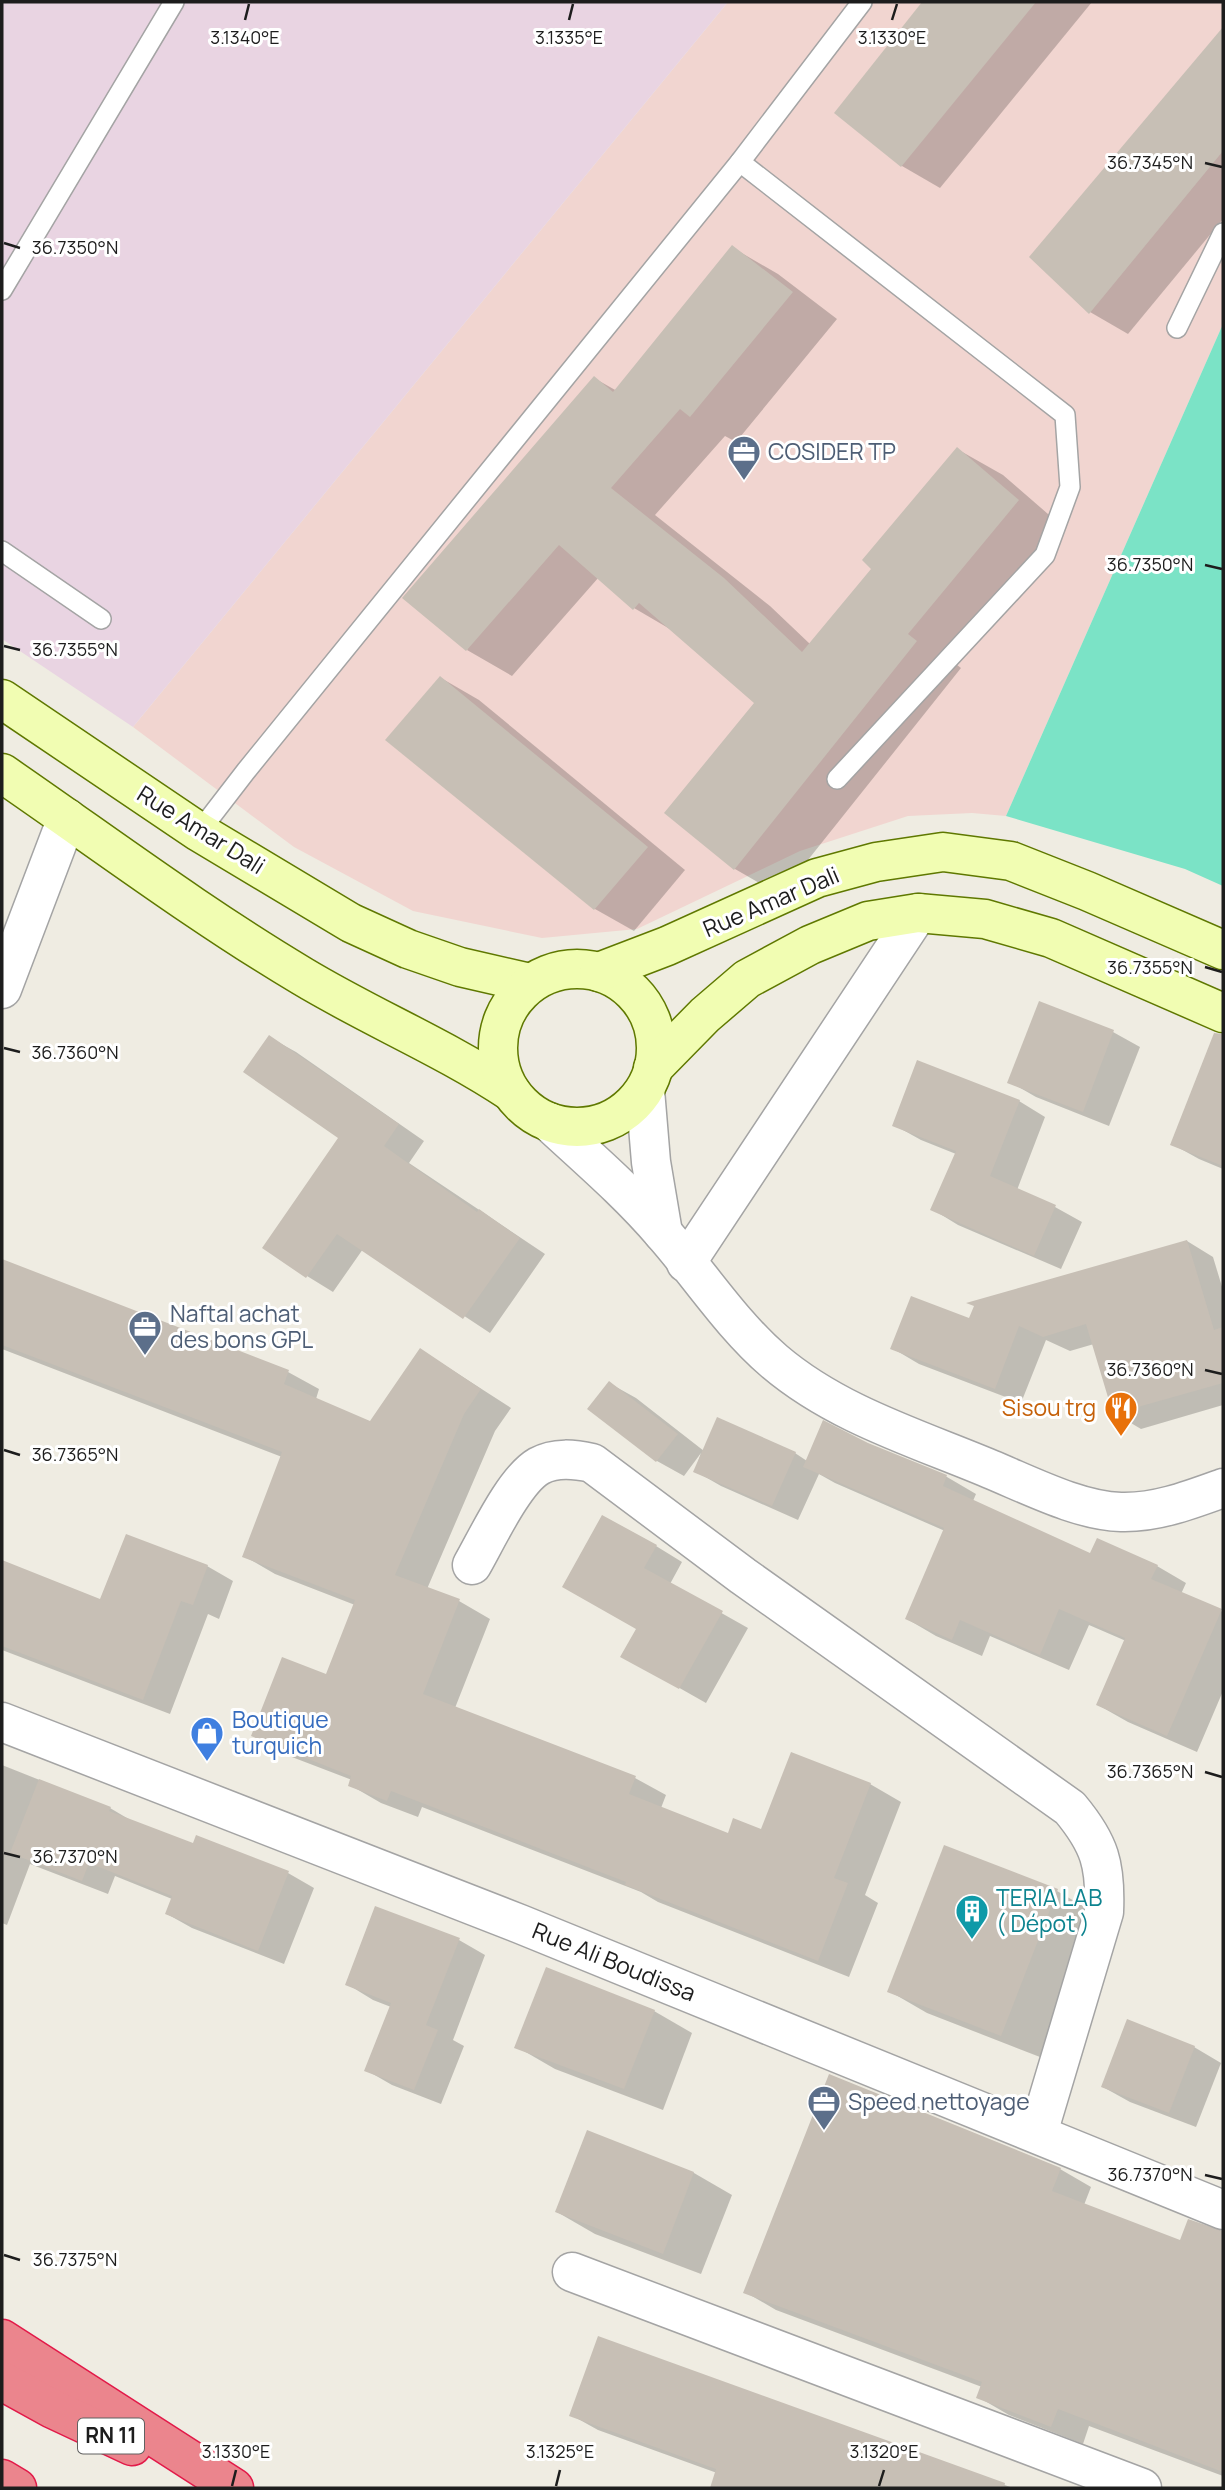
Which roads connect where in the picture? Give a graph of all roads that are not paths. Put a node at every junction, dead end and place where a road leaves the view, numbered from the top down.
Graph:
1 (173, 2) edge
2 (862, 2) edge
3 (740, 162) junction
4 (1223, 233) edge
5 (2, 290) edge
6 (1177, 328) dead end
7 (2, 551) edge
8 (101, 619) dead end
9 (2, 699) edge
10 (2, 773) edge
11 (837, 779) dead end
12 (67, 818) junction
13 (199, 832) junction
14 (918, 913) junction
15 (1223, 950) edge
16 (599, 972) junction
17 (530, 983) junction
18 (2, 989) edge
19 (1223, 1013) edge
20 (649, 1079) junction
21 (511, 1092) junction
22 (550, 1122) junction
23 (663, 1233) junction
24 (687, 1263) junction
25 (1223, 1488) edge
26 (472, 1564) dead end
27 (2, 1722) edge
28 (1038, 2133) junction
29 (1223, 2210) edge
30 (572, 2272) dead end
31 (2, 2339) edge
32 (2, 2381) edge
33 (2, 2479) edge
34 (17, 2488) edge
35 (222, 2488) edge
36 (234, 2488) edge
37 (1142, 2488) edge

1 - 5 lane
2 - 3 lane
3 - 11 lane
3 - 13 lane
4 - 6 lane
7 - 8 lane
9 - 13 street, Rue Amar Dali
10 - 12 street
12 - 18 street
12 - 21 street
13 - 17 street, Rue Amar Dali
14 - 19 street
14 - 20 street
14 - 24 street
15 - 16 street, Rue Amar Dali
16 - 17 street
16 - 20 street
17 - 21 street
20 - 22 street
20 - 23 street
21 - 22 street
22 - 23 street
23 - 24 street
24 - 25 street
26 - 28 street
27 - 28 street, Rue Ali Boudissa
28 - 29 street, Rue Ali Boudissa
30 - 37 street
31 - 36 highway
32 - 35 highway, RN 11
33 - 34 highway

